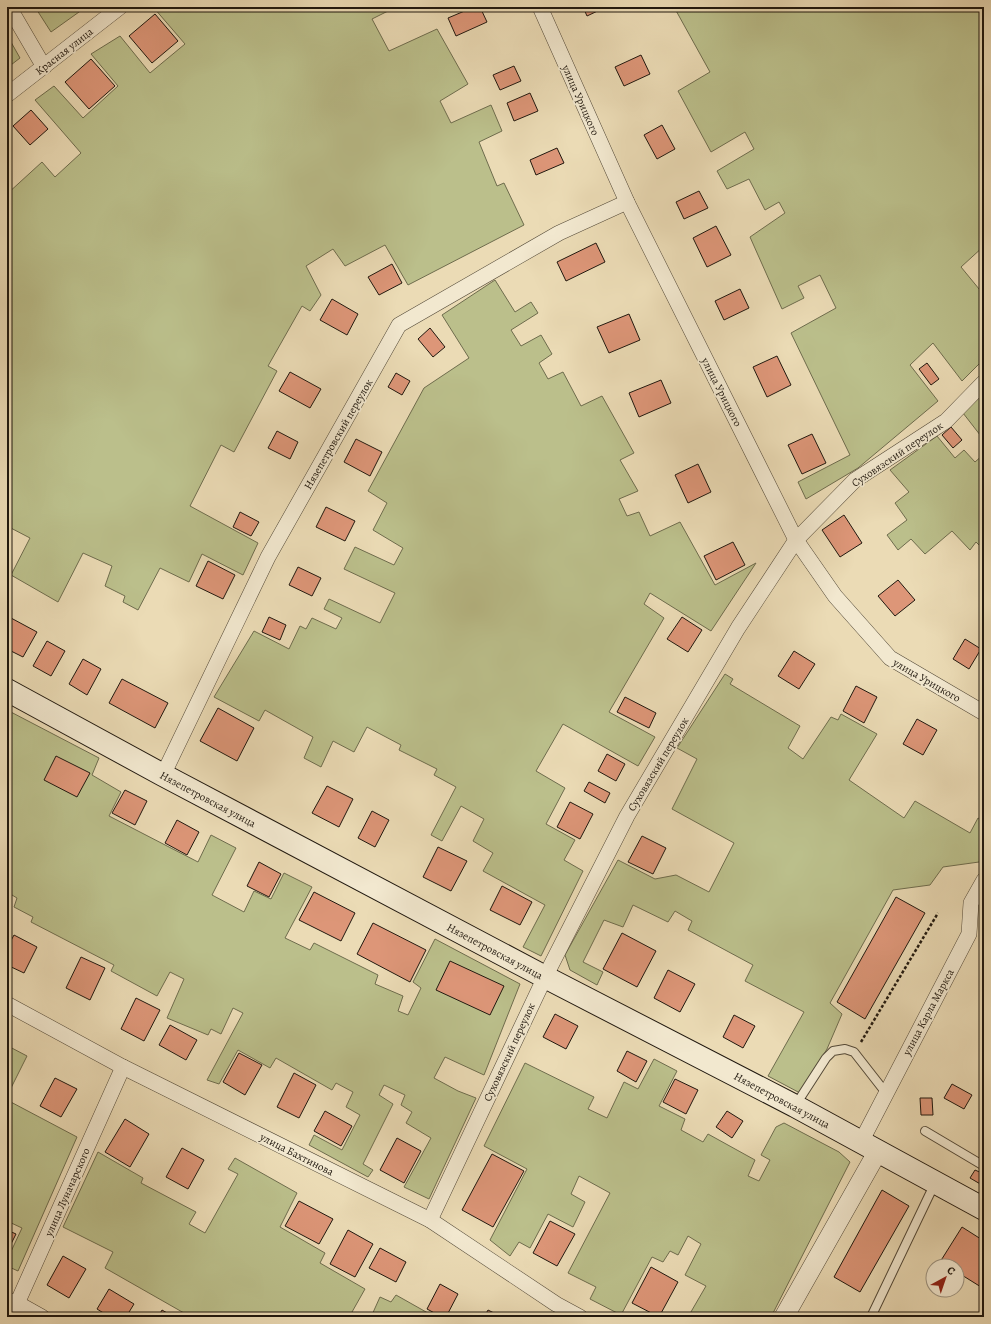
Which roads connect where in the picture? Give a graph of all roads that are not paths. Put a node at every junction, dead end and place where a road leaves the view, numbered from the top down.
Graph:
1 (9, 7) edge
2 (120, 7) edge
3 (540, 7) edge
4 (44, 66) junction
5 (7, 95) edge
6 (627, 202) junction
7 (984, 382) edge
8 (796, 540) junction
9 (7, 690) edge
10 (984, 713) edge
11 (163, 775) junction
12 (984, 880) edge
13 (544, 977) junction
14 (7, 1004) edge
15 (123, 1067) junction
16 (886, 1093) junction
17 (795, 1106) junction
18 (925, 1131) dead end
19 (869, 1146) junction
20 (984, 1166) edge
21 (935, 1182) junction
22 (984, 1209) edge
23 (430, 1220) junction
24 (12, 1307) edge
25 (42, 1317) edge
26 (580, 1317) edge
27 (784, 1317) edge
28 (871, 1317) edge

1 - 4 street
2 - 4 street, Красная улица
3 - 6 street, улица Урицкого
4 - 5 street, Красная улица
6 - 8 street, улица Урицкого
6 - 11 street, Нязепетровский переулок
7 - 8 street, Суховязский переулок
8 - 10 street, улица Урицкого
8 - 13 street, Суховязский переулок
9 - 11 main road, Нязепетровская улица
11 - 13 main road, Нязепетровская улица
12 - 16 street, улица Карла Маркса
13 - 17 main road, Нязепетровская улица
13 - 23 street, Суховязский переулок
14 - 15 street, улица Бахтинова
15 - 23 street, улица Бахтинова
15 - 24 street, улица Луначарского
16 - 17 lane
16 - 19 street, улица Карла Маркса
17 - 19 main road, Нязепетровская улица
18 - 20 lane
19 - 21 main road, Нязепетровская улица
19 - 27 street, улица Карла Маркса
21 - 22 main road, Нязепетровская улица
21 - 28 lane
23 - 26 street, улица Бахтинова
24 - 25 street

